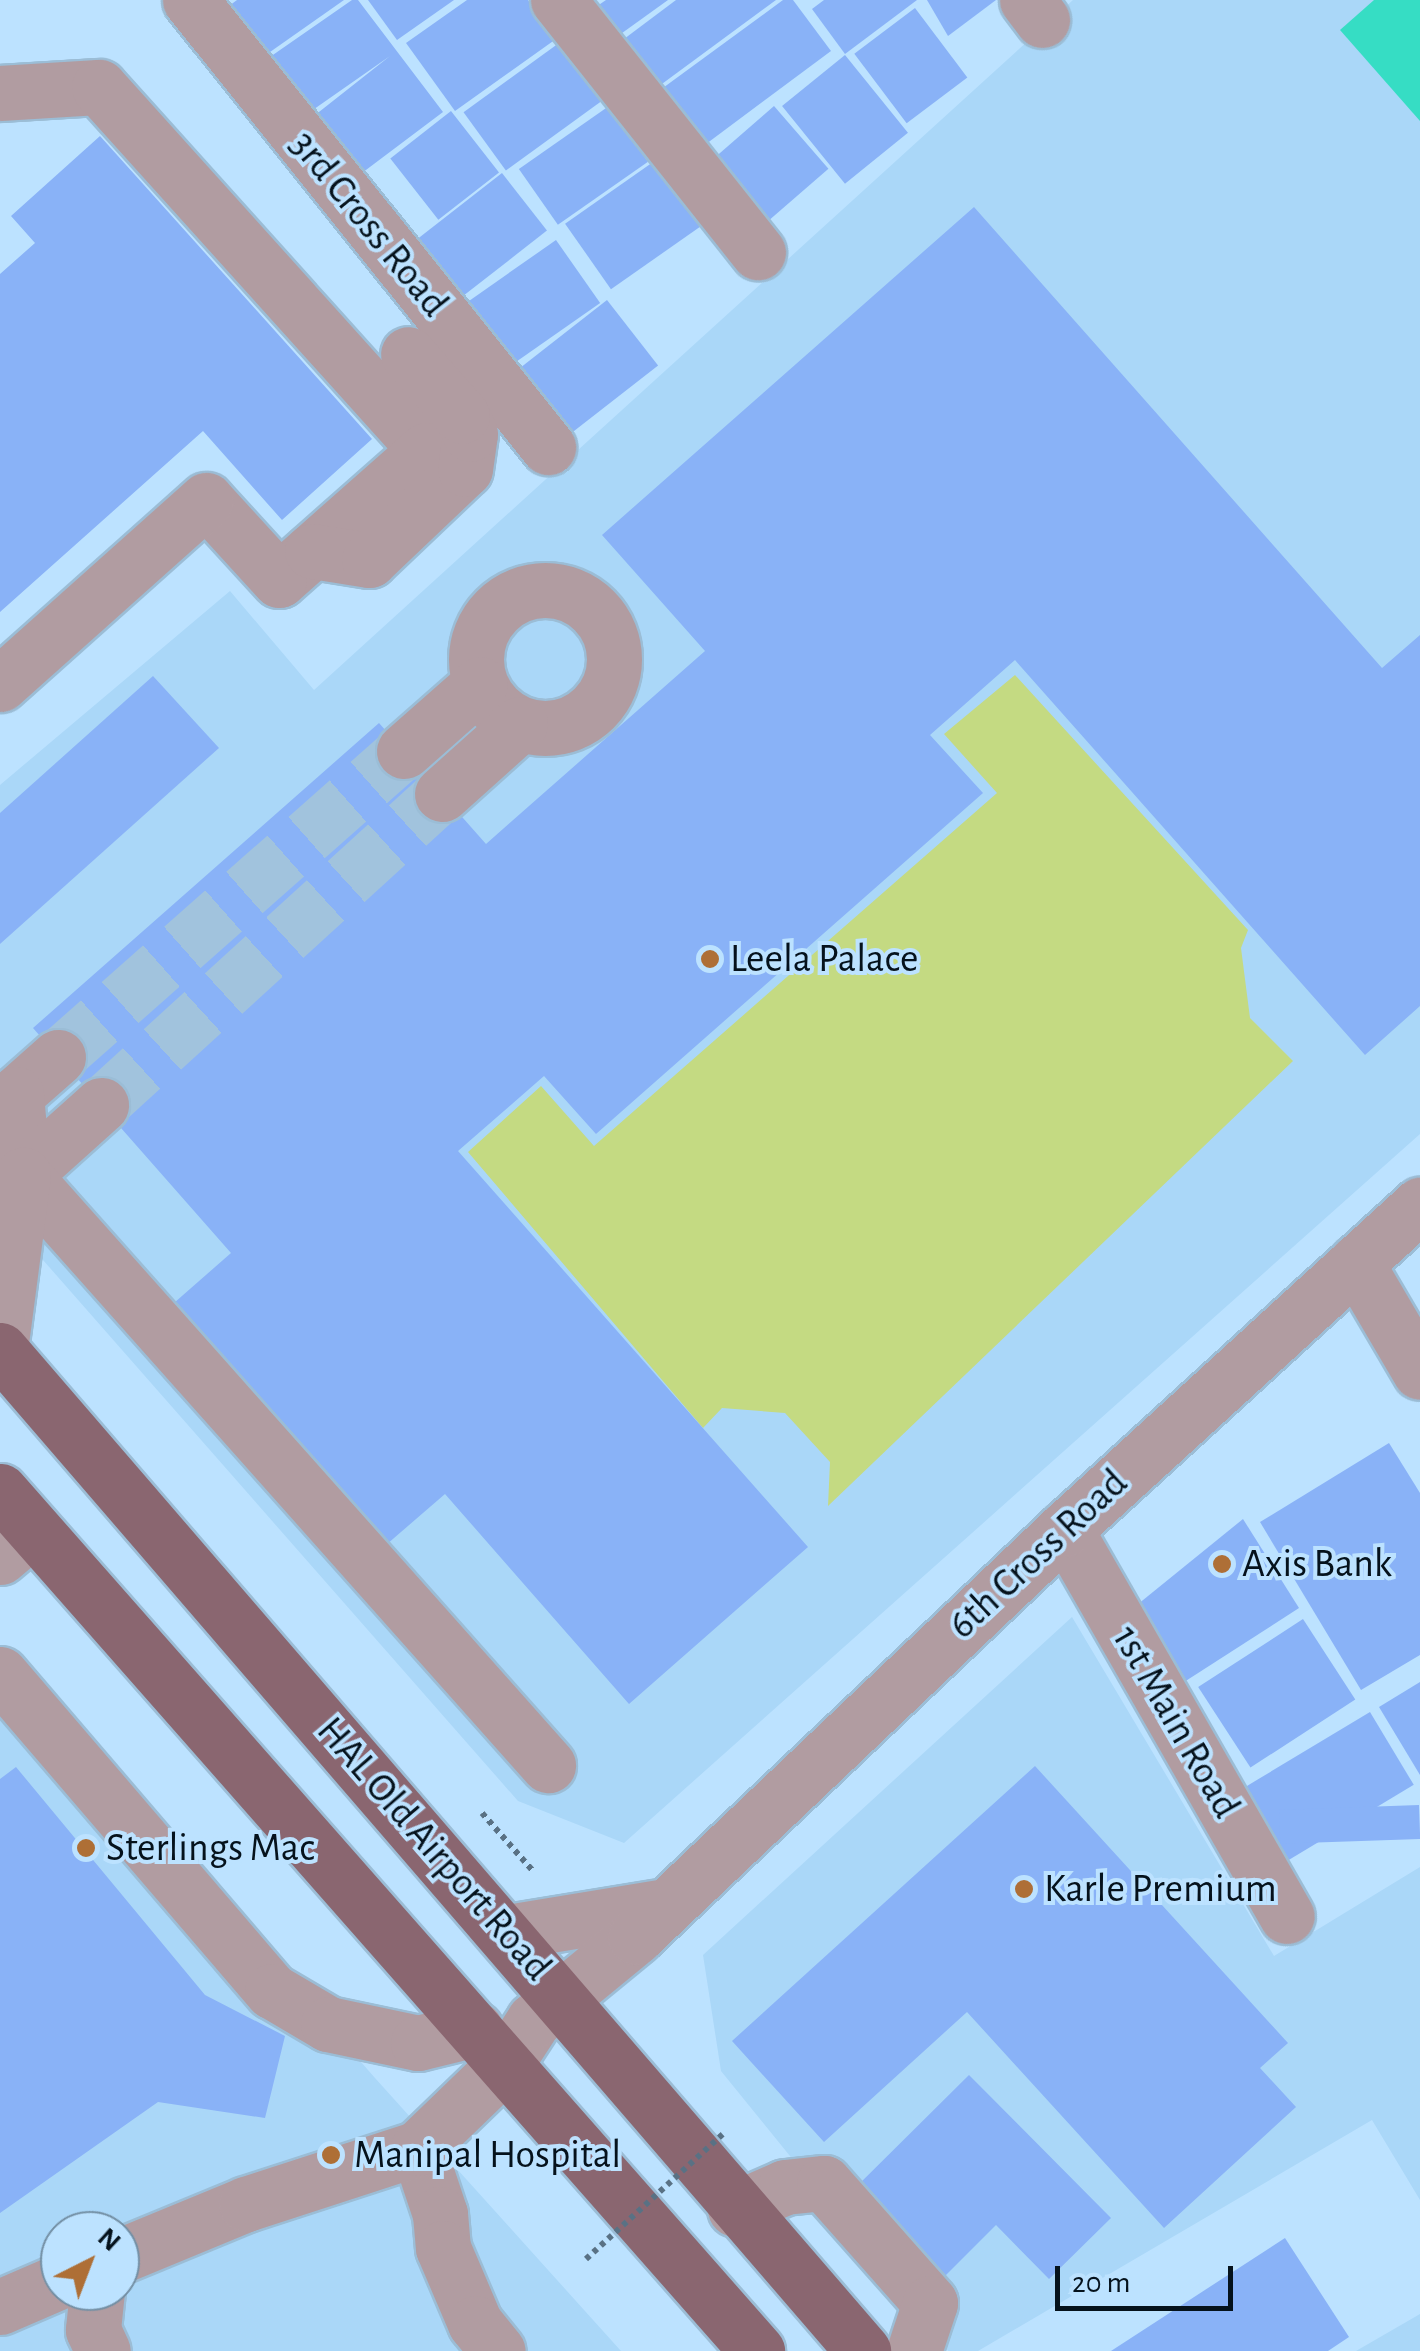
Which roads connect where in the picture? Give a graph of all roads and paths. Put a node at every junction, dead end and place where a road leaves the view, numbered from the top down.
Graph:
1 (190, 0) edge
2 (558, 0) edge
3 (0, 93) edge
4 (758, 252) dead end
5 (408, 354) dead end
6 (548, 448) dead end
7 (312, 552) junction
8 (0, 684) edge
9 (480, 684) junction
10 (520, 724) junction
11 (404, 750) tunnel mouth
12 (442, 794) tunnel mouth
13 (58, 1057) tunnel mouth
14 (101, 1105) tunnel mouth
15 (23, 1175) junction
16 (1420, 1205) edge
17 (1356, 1263) junction
18 (0, 1350) edge
19 (1420, 1372) edge
20 (11, 1526) edge
21 (1065, 1529) junction
22 (0, 1674) edge
23 (548, 1765) dead end
24 (660, 1907) junction
25 (1287, 1916) dead end
26 (508, 1932) junction
27 (562, 1996) junction
28 (490, 2046) junction
29 (726, 2130) dead end
30 (418, 2148) junction
31 (736, 2209) junction
32 (140, 2248) edge
33 (586, 2259) dead end
34 (40, 2290) edge
35 (0, 2307) edge
36 (95, 2311) edge
37 (103, 2351) edge
38 (498, 2351) edge
39 (757, 2351) edge
40 (863, 2351) edge
41 (914, 2351) edge

1 - 6 street, 3rd Cross Road
2 - 4 street
3 - 7 street
5 - 7 street
7 - 8 street
9 - 10 street
9 - 10 street
9 - 11 street
10 - 12 street
13 - 15 street
14 - 15 street
15 - 18 street
15 - 23 street
16 - 17 street, 6th Cross Road
17 - 19 street
17 - 21 street, 6th Cross Road
18 - 26 main road, HAL Old Airport Road
20 - 28 main road
21 - 24 street, 6th Cross Road
21 - 25 street, 1st Main Road
22 - 28 street
24 - 26 street
24 - 27 street, 6th Cross Road
26 - 27 main road, HAL Old Airport Road
27 - 28 street, 6th Cross Road
27 - 31 main road, HAL Old Airport Road
28 - 30 street, 6th Cross Road
28 - 39 main road
29 - 33 path, bridge
30 - 32 street
30 - 38 street
31 - 40 main road, HAL Old Airport Road
31 - 41 street
34 - 35 street
36 - 37 street

